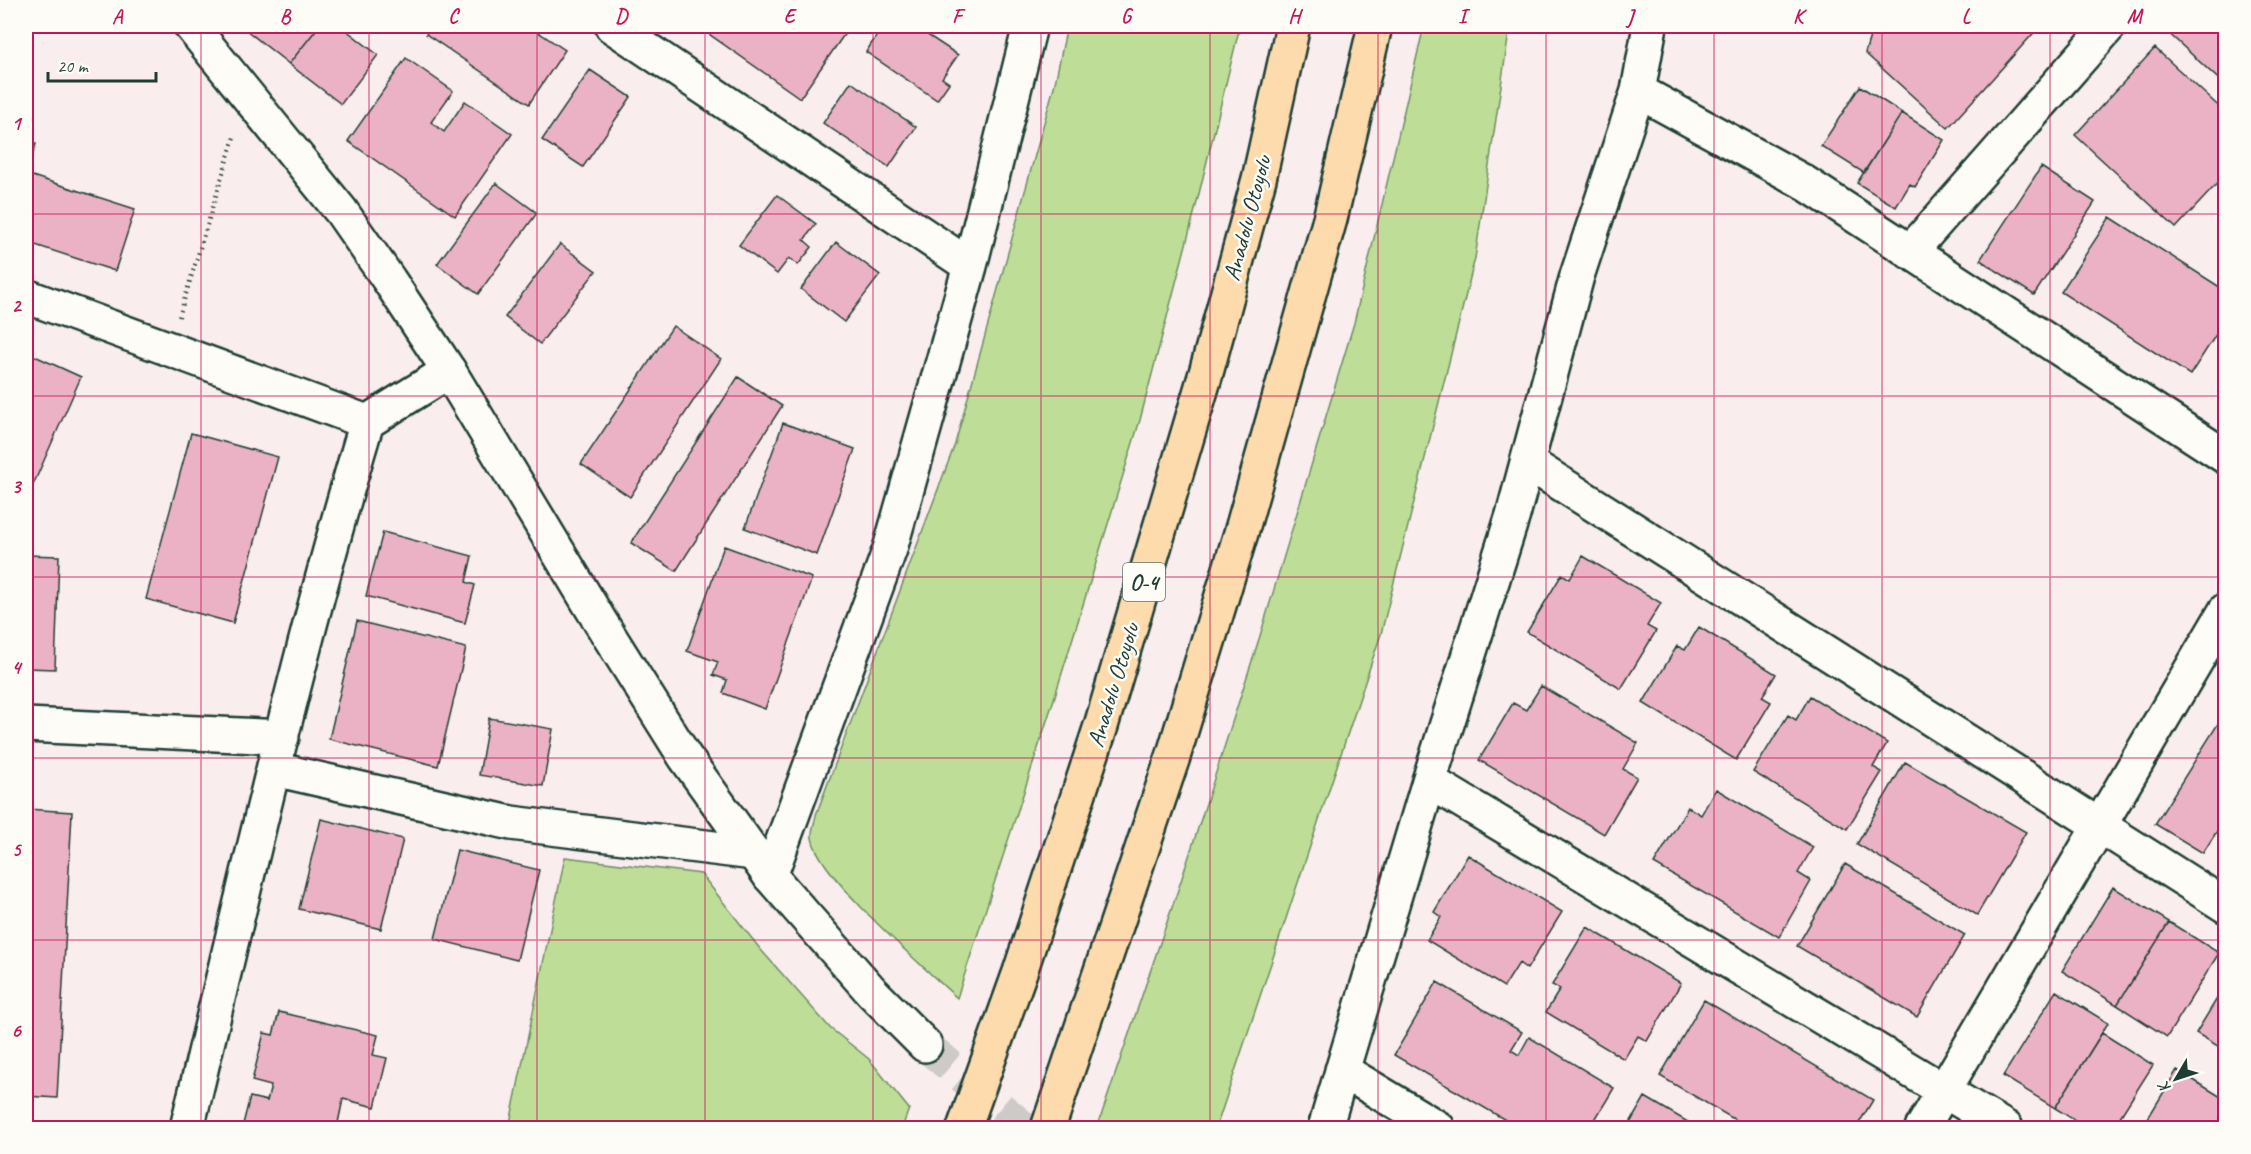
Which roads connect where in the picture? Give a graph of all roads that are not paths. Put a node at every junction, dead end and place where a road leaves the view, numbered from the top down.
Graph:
1 (191, 26) edge
2 (612, 26) edge
3 (1030, 26) edge
4 (1293, 26) edge
5 (1376, 26) edge
6 (1650, 26) edge
7 (2109, 26) edge
8 (1638, 91) junction
9 (1910, 252) junction
10 (970, 266) junction
11 (26, 296) edge
12 (449, 371) junction
13 (367, 422) junction
14 (2226, 457) edge
15 (1527, 462) junction
16 (2226, 610) edge
17 (26, 725) edge
18 (282, 737) junction
19 (274, 769) junction
20 (1430, 781) junction
21 (2100, 827) junction
22 (762, 864) junction
23 (2226, 906) edge
24 (925, 1045) tunnel mouth
25 (1342, 1070) junction
26 (1944, 1092) junction
27 (187, 1128) edge
28 (964, 1128) edge
29 (1048, 1128) edge
30 (1325, 1128) edge
31 (1438, 1128) edge
32 (1922, 1128) edge
33 (2006, 1128) edge

1 - 12 street
2 - 10 street
3 - 10 street
4 - 28 highway, Anadolu Otoyolu / O-4
5 - 29 highway
6 - 8 street
7 - 9 street
8 - 9 street
8 - 15 street
9 - 14 street
10 - 22 street
11 - 13 street
12 - 13 street
12 - 22 street
13 - 18 street
15 - 20 street
15 - 21 street
16 - 21 street
17 - 18 street
18 - 19 street
19 - 22 street
19 - 27 street
20 - 25 street
20 - 26 street
21 - 23 street
21 - 26 street
22 - 24 street
25 - 30 street
25 - 31 street
26 - 32 street
26 - 33 street

